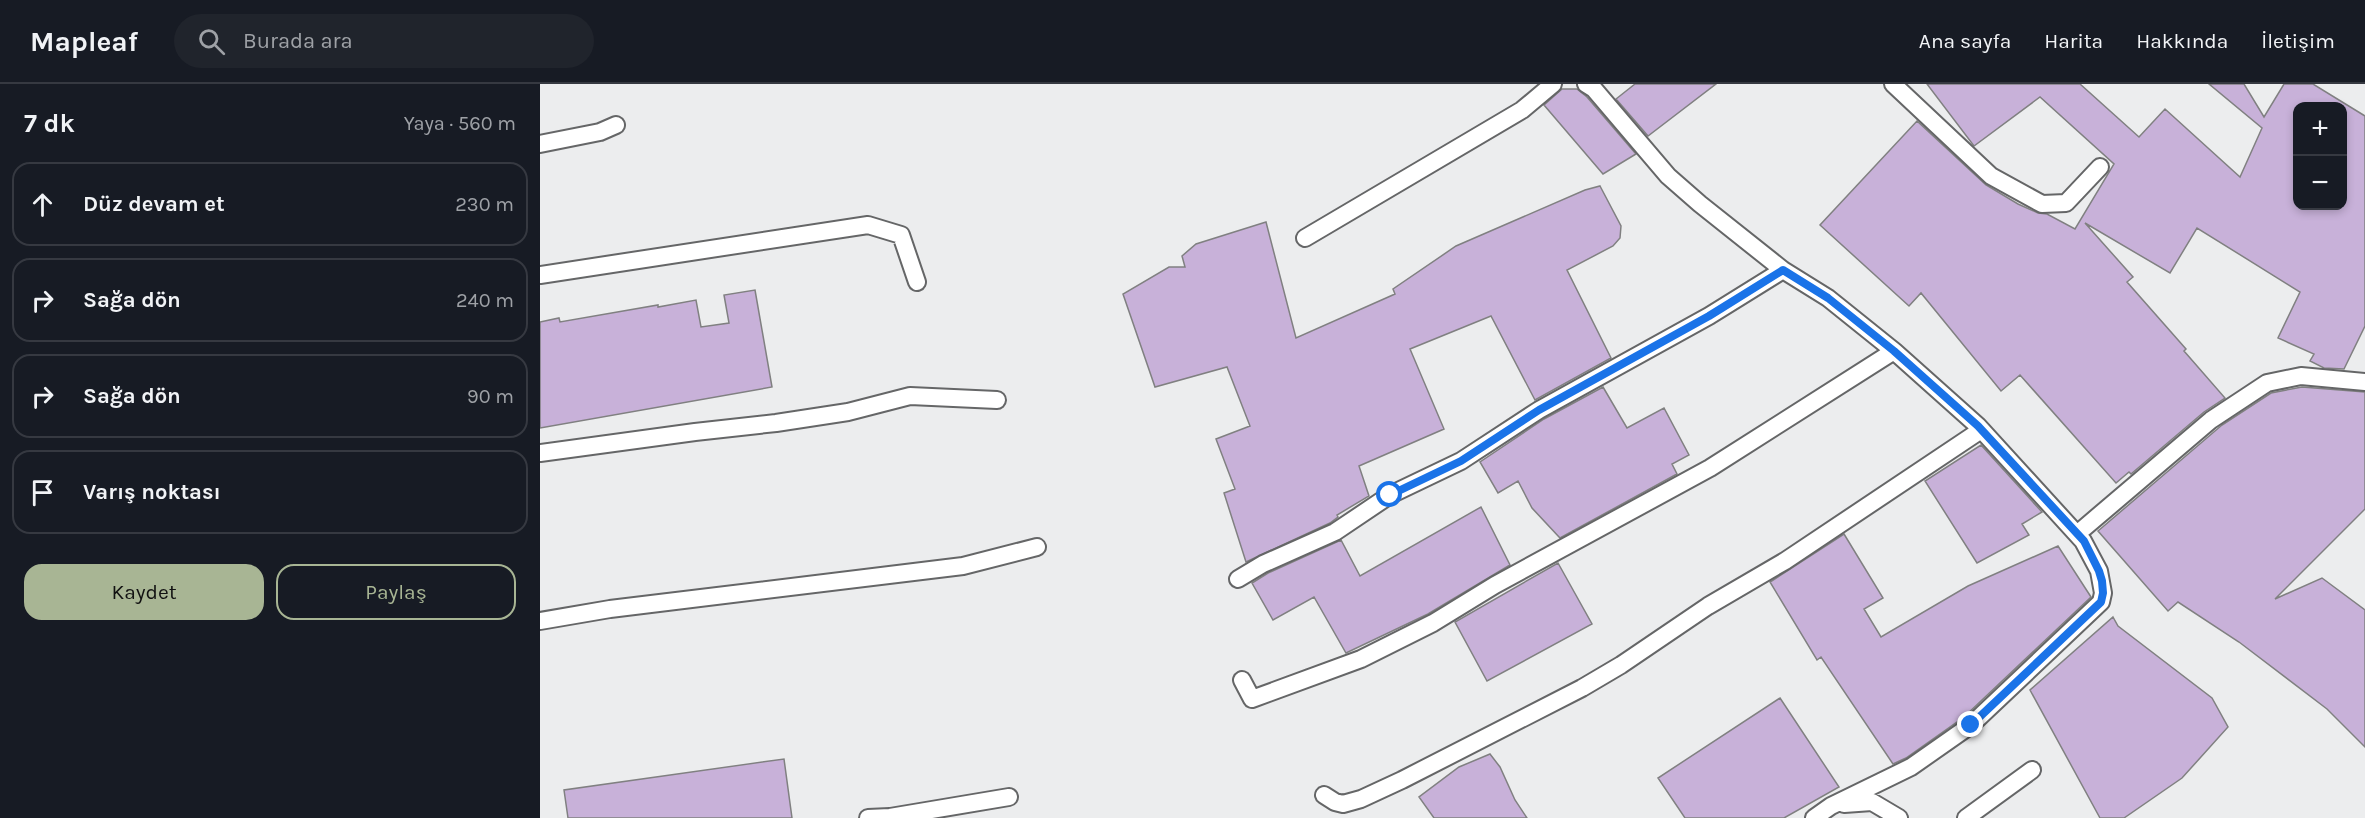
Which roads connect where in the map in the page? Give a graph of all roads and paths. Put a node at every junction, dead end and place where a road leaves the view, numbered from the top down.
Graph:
1 (1553, 84) edge
2 (1586, 84) edge
3 (1893, 84) edge
4 (616, 125) dead end
5 (540, 144) edge
6 (2100, 166) dead end
7 (1305, 238) dead end
8 (1783, 270) junction
9 (540, 275) edge
10 (917, 282) dead end
11 (1894, 351) junction
12 (2365, 382) edge
13 (997, 400) dead end
14 (1981, 430) junction
15 (540, 453) edge
16 (2077, 534) junction
17 (1037, 547) dead end
18 (1238, 579) dead end
19 (540, 621) edge
20 (1242, 680) dead end
21 (2032, 770) dead end
22 (1324, 795) dead end
23 (1009, 797) dead end
24 (1832, 806) junction
25 (868, 818) edge
26 (1814, 818) edge
27 (1899, 818) edge
28 (1966, 818) edge

1 - 7 street
2 - 8 street
3 - 6 street
4 - 5 street
8 - 11 street
8 - 18 street
9 - 10 street
11 - 14 street
11 - 20 street
12 - 16 street
13 - 15 street
14 - 16 street
14 - 22 street
16 - 24 street
17 - 19 street
21 - 28 street
23 - 25 street
24 - 26 street
24 - 27 street

